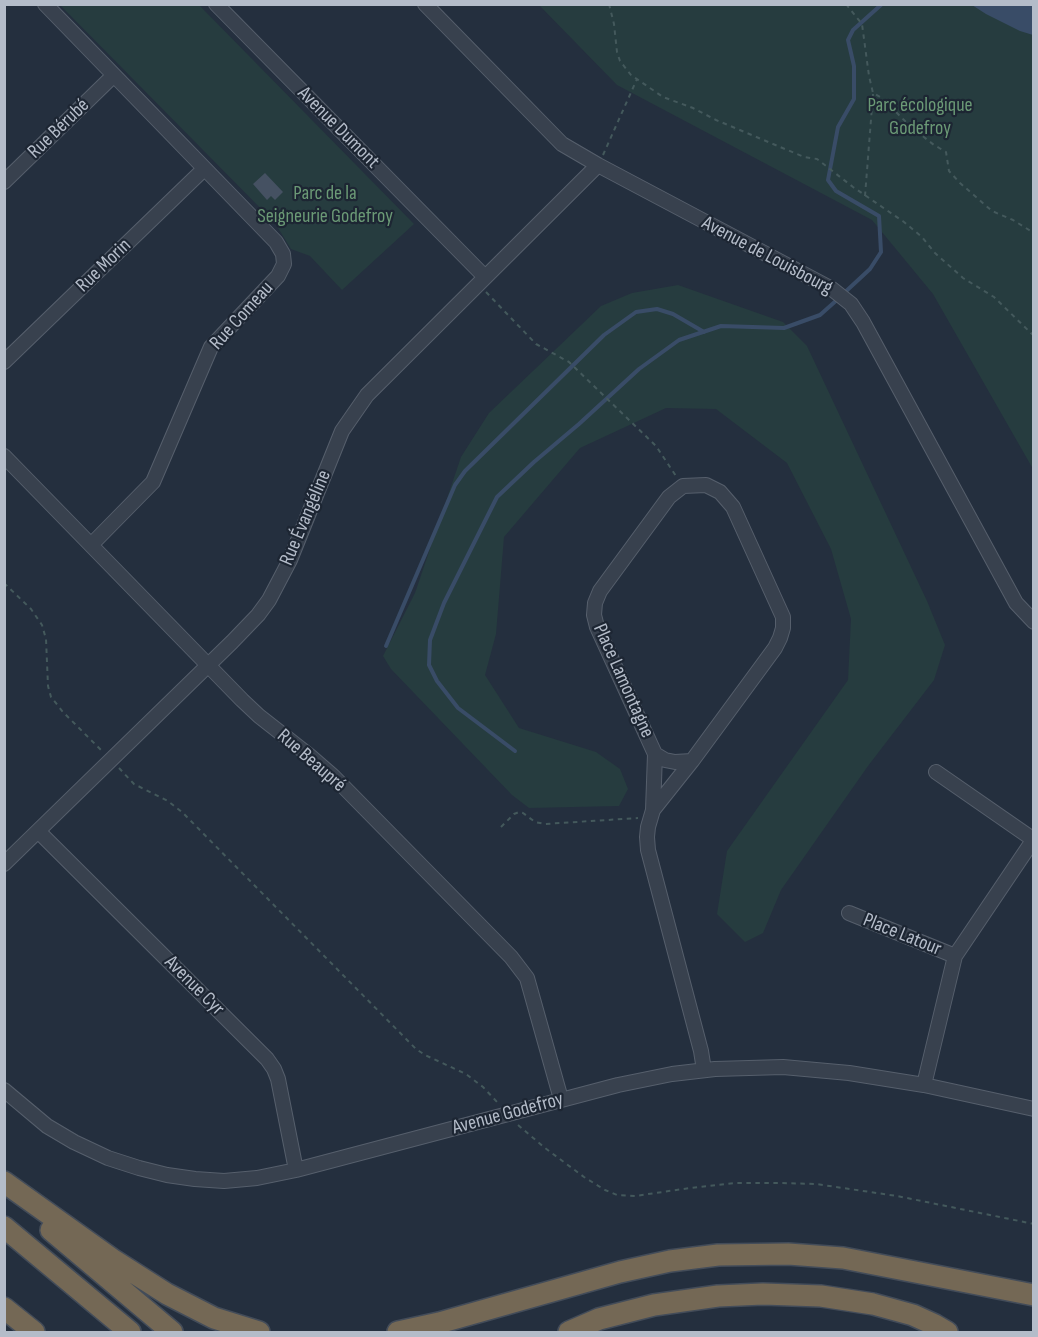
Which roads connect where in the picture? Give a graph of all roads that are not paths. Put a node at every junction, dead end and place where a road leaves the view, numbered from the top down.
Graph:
1 (45, 4) edge
2 (216, 4) edge
3 (425, 4) edge
4 (113, 76) junction
5 (598, 165) junction
6 (204, 169) junction
7 (4, 182) edge
8 (482, 281) junction
9 (4, 362) edge
10 (4, 456) edge
11 (91, 545) junction
12 (1034, 622) edge
13 (207, 666) junction
14 (655, 754) junction
15 (692, 761) junction
16 (936, 772) dead end
17 (653, 810) junction
18 (38, 831) junction
19 (1033, 839) edge
20 (4, 864) edge
21 (849, 913) dead end
22 (955, 956) junction
23 (704, 1070) junction
24 (924, 1085) junction
25 (4, 1090) edge
26 (561, 1099) junction
27 (1034, 1110) edge
28 (296, 1170) junction
29 (4, 1182) edge
30 (4, 1191) edge
31 (4, 1227) edge
32 (1034, 1295) edge
33 (4, 1308) edge
34 (34, 1332) edge
35 (130, 1332) edge
36 (172, 1332) edge
37 (259, 1332) edge
38 (398, 1332) edge
39 (569, 1332) edge
40 (946, 1332) edge

1 - 4 street, Rue Comeau
2 - 8 street, Avenue Dumont
3 - 5 street, Avenue de Louisbourg
4 - 6 street, Rue Comeau
4 - 7 street, Rue Bérubé
5 - 8 street, Rue Évangéline
5 - 12 street, Avenue de Louisbourg
6 - 9 street, Rue Morin
6 - 11 street, Rue Comeau
8 - 13 street, Rue Évangéline
10 - 11 street, Rue Beaupré
11 - 13 street, Rue Beaupré
13 - 18 street, Rue Évangéline
13 - 26 street, Rue Beaupré
14 - 15 street, Place Lamontagne
14 - 15 street, Place Lamontagne
14 - 17 street, Place Lamontagne
15 - 17 street, Place Lamontagne
16 - 19 street
17 - 23 street, Place Lamontagne
18 - 20 street, Rue Évangéline
18 - 28 street, Avenue Cyr
19 - 22 street
21 - 22 street, Place Latour
22 - 24 street
23 - 24 street, Avenue Godefroy
23 - 26 street, Avenue Godefroy
24 - 27 street, Avenue Godefroy
25 - 28 street, Avenue Godefroy
26 - 28 street, Avenue Godefroy
29 - 37 highway
30 - 36 highway
31 - 35 highway
32 - 38 highway
33 - 34 highway
39 - 40 highway

